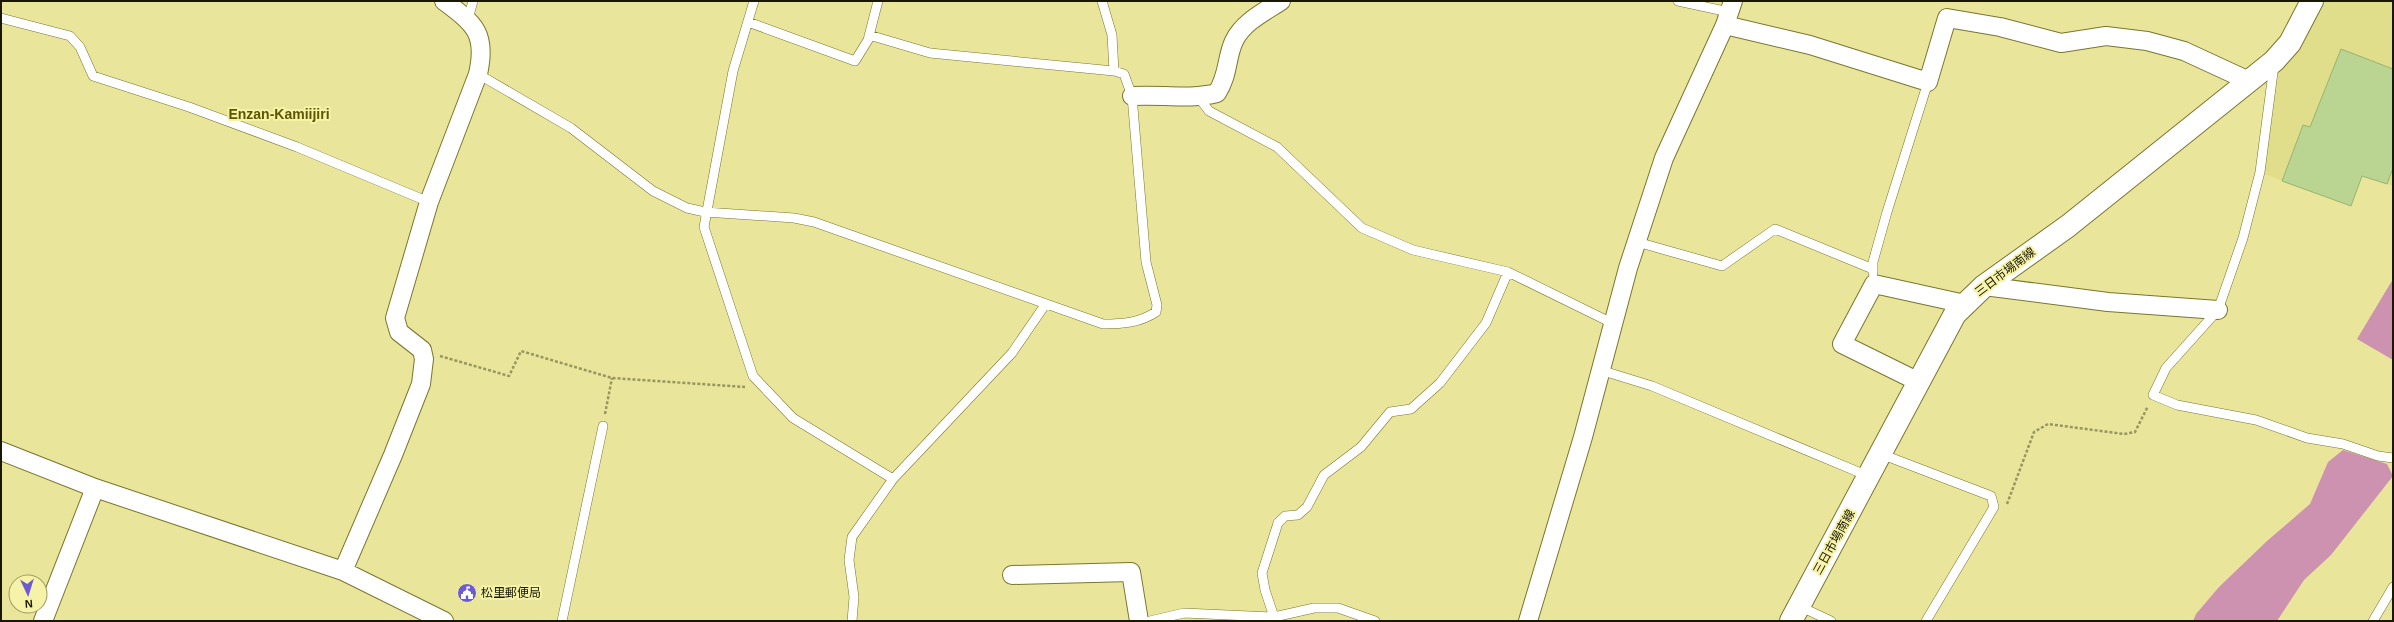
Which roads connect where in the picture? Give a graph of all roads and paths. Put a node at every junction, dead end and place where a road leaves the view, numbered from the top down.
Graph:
1 (444, 1) edge
2 (473, 1) edge
3 (754, 1) edge
4 (878, 1) edge
5 (1102, 1) edge
6 (1280, 1) edge
7 (1678, 1) edge
8 (2312, 1) edge
9 (1729, 13) edge
10 (1, 18) edge
11 (468, 19) junction
12 (748, 22) junction
13 (869, 35) junction
14 (2274, 61) junction
15 (1114, 71) junction
16 (478, 74) junction
17 (2249, 81) junction
18 (1928, 82) junction
19 (1132, 96) junction
20 (1199, 98) junction
21 (429, 202) junction
22 (705, 212) junction
23 (1636, 242) junction
24 (1508, 272) junction
25 (1874, 276) junction
26 (1984, 286) junction
27 (1965, 304) junction
28 (1045, 305) junction
29 (2218, 310) junction
30 (1612, 323) junction
31 (422, 350) junction
32 (1600, 370) junction
33 (612, 378) junction
34 (1919, 382) junction
35 (765, 388) junction
36 (2153, 395) junction
37 (603, 426) joint
38 (1, 451) edge
39 (1881, 454) junction
40 (2393, 458) edge
41 (1869, 477) junction
42 (893, 479) junction
43 (95, 488) junction
44 (1994, 507) junction
45 (342, 571) junction
46 (1012, 575) dead end
47 (2393, 587) edge
48 (1795, 613) edge
49 (1275, 619) edge
50 (43, 621) edge
51 (444, 621) edge
52 (562, 621) edge
53 (852, 621) edge
54 (1138, 621) edge
55 (1150, 621) edge
56 (1376, 621) edge
57 (1528, 621) edge
58 (1831, 621) edge
59 (1926, 621) edge
60 (2373, 621) edge

1 - 11 street
2 - 11 lane
3 - 12 lane
4 - 13 lane
5 - 15 lane
6 - 20 street
7 - 9 lane
8 - 14 main road, 三日市場南線
9 - 18 street
9 - 23 street
10 - 21 lane
11 - 16 street
12 - 13 lane
12 - 22 lane
13 - 15 lane
14 - 17 main road, 三日市場南線
14 - 29 lane
15 - 19 lane
16 - 21 street
16 - 22 lane
17 - 18 street
17 - 26 main road, 三日市場南線
18 - 25 lane
19 - 20 street
19 - 28 lane
20 - 24 lane
21 - 31 street
22 - 28 lane
22 - 35 lane
23 - 25 lane
23 - 30 street
24 - 30 lane
24 - 49 lane
25 - 27 street
25 - 34 street
26 - 27 main road, 三日市場南線
26 - 29 street
27 - 34 main road, 三日市場南線
28 - 42 lane
29 - 36 lane
30 - 32 street
31 - 33 path
31 - 45 street
32 - 41 lane
32 - 57 street
33 - 35 path
33 - 37 path
34 - 39 main road, 三日市場南線
35 - 42 lane
36 - 40 lane
36 - 44 path
37 - 52 lane
38 - 43 street
39 - 41 main road, 三日市場南線
39 - 44 lane
41 - 48 main road, 三日市場南線
42 - 53 lane
43 - 45 street
43 - 50 street
44 - 59 lane
45 - 51 street
46 - 54 street
47 - 60 lane
48 - 58 lane
49 - 55 lane
49 - 56 lane

